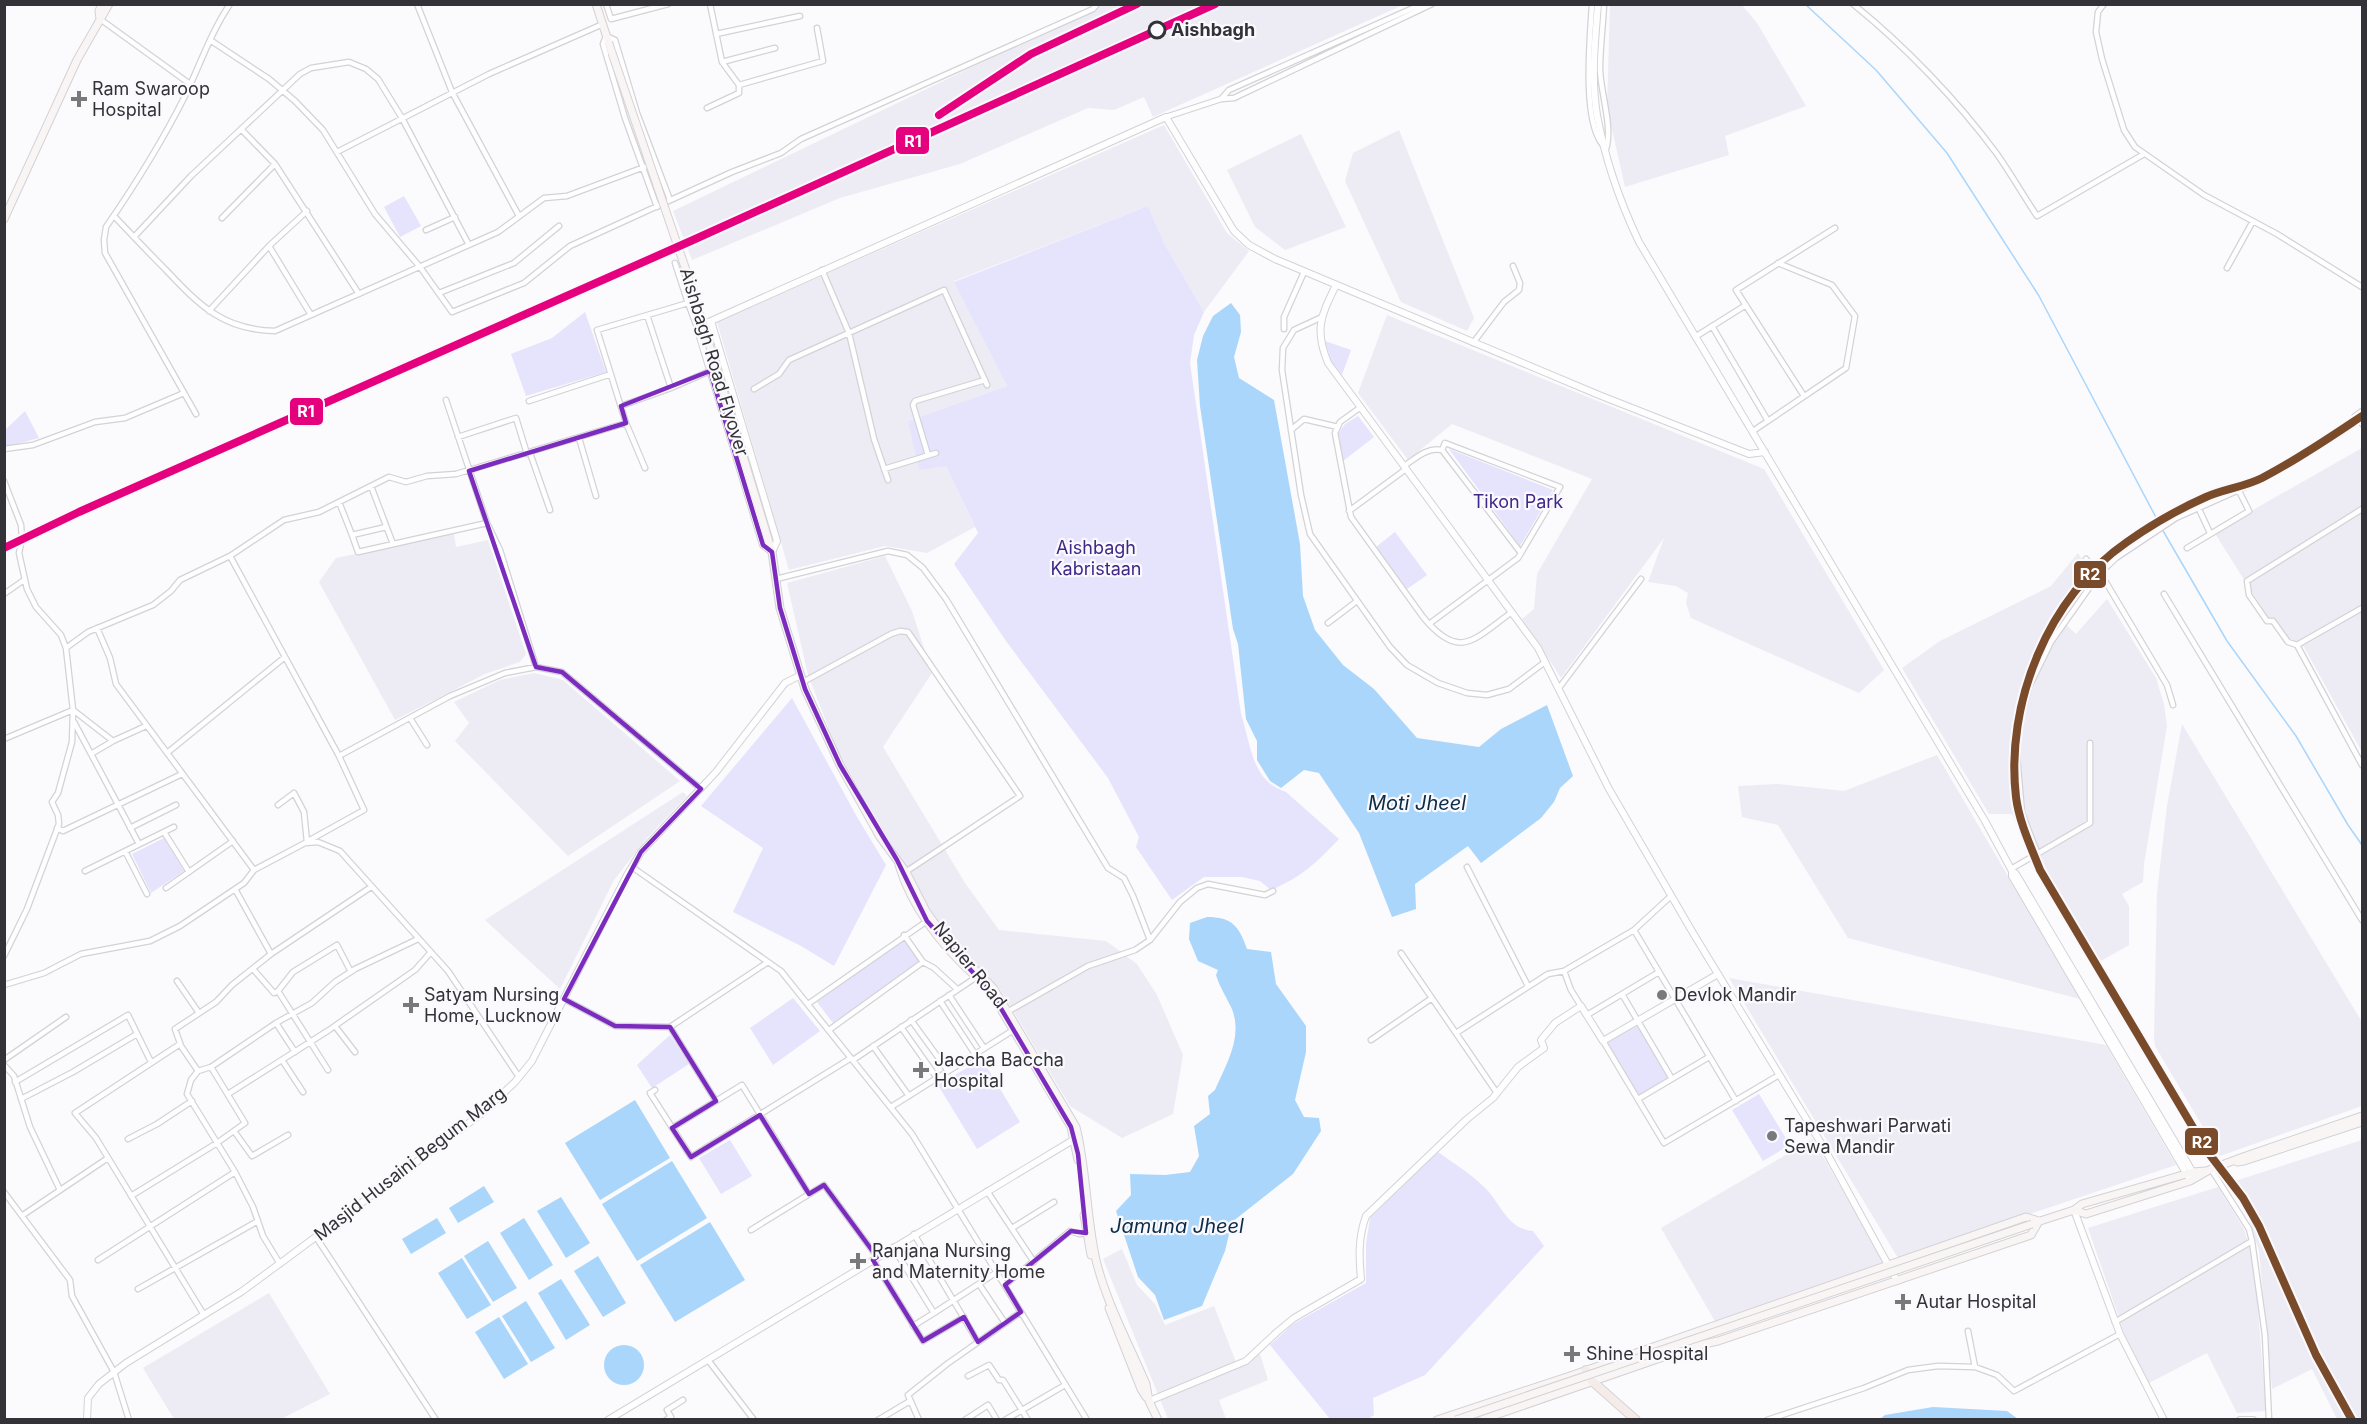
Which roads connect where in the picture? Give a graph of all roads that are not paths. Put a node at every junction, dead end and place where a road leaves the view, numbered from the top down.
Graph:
1 (102, 4) edge
2 (109, 4) edge
3 (230, 4) edge
4 (417, 4) edge
5 (596, 4) edge
6 (606, 4) edge
7 (668, 4) edge
8 (710, 4) edge
9 (1097, 4) edge
10 (1422, 4) edge
11 (1432, 4) edge
12 (1592, 4) edge
13 (1598, 4) edge
14 (1604, 4) edge
15 (1853, 4) edge
16 (2104, 4) edge
17 (800, 16) dead end
18 (100, 19) junction
19 (603, 24) junction
20 (817, 28) dead end
21 (716, 34) junction
22 (606, 36) junction
23 (210, 40) junction
24 (774, 48) dead end
25 (722, 62) junction
26 (190, 84) junction
27 (739, 85) junction
28 (282, 90) junction
29 (452, 92) junction
30 (1221, 99) junction
31 (707, 108) dead end
32 (1166, 117) junction
33 (402, 118) junction
34 (241, 129) junction
35 (1606, 149) junction
36 (337, 152) junction
37 (2144, 154) junction
38 (655, 163) junction
39 (275, 164) junction
40 (642, 168) junction
41 (670, 200) junction
42 (657, 207) junction
43 (307, 212) junction
44 (114, 216) junction
45 (519, 216) junction
46 (455, 217) junction
47 (222, 218) dead end
48 (4, 219) edge
49 (2253, 221) junction
50 (559, 226) dead end
51 (1835, 228) dead end
52 (426, 230) dead end
53 (134, 237) junction
54 (469, 244) junction
55 (269, 246) junction
56 (675, 263) dead end
57 (1778, 263) junction
58 (1513, 266) dead end
59 (420, 267) junction
60 (2227, 268) dead end
61 (822, 270) junction
62 (1304, 272) junction
63 (1336, 285) junction
64 (2362, 287) edge
65 (439, 293) junction
66 (359, 294) junction
67 (688, 303) junction
68 (1746, 305) junction
69 (208, 310) junction
70 (311, 315) junction
71 (647, 315) junction
72 (1320, 318) junction
73 (711, 321) junction
74 (1712, 326) junction
75 (697, 327) junction
76 (1284, 329) dead end
77 (849, 333) junction
78 (1695, 337) junction
79 (1473, 343) junction
80 (710, 371) junction
81 (611, 374) junction
82 (671, 388) junction
83 (754, 389) dead end
84 (184, 393) junction
85 (1804, 396) junction
86 (446, 400) dead end
87 (529, 401) dead end
88 (621, 406) junction
89 (1361, 407) junction
90 (2362, 411) edge
91 (196, 414) dead end
92 (1768, 421) junction
93 (626, 423) junction
94 (2362, 424) edge
95 (1338, 427) junction
96 (1292, 430) junction
97 (1753, 431) junction
98 (458, 436) junction
99 (579, 438) junction
100 (4, 449) edge
101 (1442, 450) junction
102 (1765, 452) junction
103 (529, 453) junction
104 (936, 453) dead end
105 (928, 455) junction
106 (1405, 467) junction
107 (645, 468) dead end
108 (884, 468) junction
109 (469, 471) junction
110 (888, 480) dead end
111 (4, 481) edge
112 (2250, 485) dead end
113 (371, 486) junction
114 (2239, 491) junction
115 (596, 496) dead end
116 (339, 502) junction
117 (2198, 507) junction
118 (2362, 509) edge
119 (550, 510) dead end
120 (1349, 511) junction
121 (488, 523) junction
122 (386, 526) junction
123 (2210, 533) junction
124 (352, 535) junction
125 (393, 544) junction
126 (2187, 548) dead end
127 (772, 552) junction
128 (1521, 553) junction
129 (230, 556) junction
130 (2086, 559) dead end
131 (2099, 574) junction
132 (776, 579) junction
133 (1641, 579) dead end
134 (24, 580) junction
135 (1488, 581) junction
136 (4, 594) edge
137 (2164, 594) dead end
138 (1358, 601) junction
139 (2362, 608) edge
140 (1512, 612) junction
141 (1328, 623) dead end
142 (1429, 624) junction
143 (97, 628) junction
144 (2297, 645) junction
145 (66, 648) junction
146 (285, 657) junction
147 (1545, 662) junction
148 (536, 667) junction
149 (802, 678) junction
150 (1559, 688) junction
151 (2173, 705) dead end
152 (73, 710) junction
153 (410, 718) junction
154 (73, 721) junction
155 (147, 726) junction
156 (4, 739) edge
157 (113, 741) junction
158 (2090, 743) dead end
159 (427, 745) dead end
160 (167, 753) junction
161 (91, 754) junction
162 (339, 756) junction
163 (2362, 765) edge
164 (182, 774) junction
165 (701, 789) junction
166 (118, 805) junction
167 (176, 805) dead end
168 (278, 805) dead end
169 (174, 827) dead end
170 (57, 828) junction
171 (130, 828) junction
172 (164, 832) junction
173 (233, 841) junction
174 (306, 842) junction
175 (139, 844) junction
176 (125, 851) junction
177 (2038, 855) junction
178 (632, 867) junction
179 (1467, 867) dead end
180 (254, 870) junction
181 (2011, 870) junction
182 (85, 871) dead end
183 (189, 872) junction
184 (904, 873) junction
185 (371, 887) junction
186 (166, 888) dead end
187 (235, 889) junction
188 (1273, 891) dead end
189 (147, 894) dead end
190 (1671, 896) junction
191 (2362, 920) edge
192 (927, 921) junction
193 (1634, 930) junction
194 (904, 936) junction
195 (418, 939) junction
196 (1150, 940) junction
197 (431, 952) junction
198 (1401, 953) dead end
199 (271, 954) junction
200 (4, 956) edge
201 (768, 962) junction
202 (923, 962) junction
203 (253, 969) junction
204 (1564, 971) junction
205 (351, 972) junction
206 (1659, 972) junction
207 (1718, 974) junction
208 (978, 976) junction
209 (177, 981) dead end
210 (4, 986) edge
211 (1528, 986) junction
212 (957, 989) junction
213 (278, 991) junction
214 (1622, 994) junction
215 (949, 995) junction
216 (1432, 998) junction
217 (564, 999) junction
218 (1675, 999) junction
219 (940, 1001) junction
220 (808, 1004) junction
221 (1581, 1006) junction
222 (199, 1013) junction
223 (1006, 1013) junction
224 (291, 1014) junction
225 (1587, 1015) junction
226 (66, 1017) dead end
227 (911, 1020) junction
228 (1638, 1021) junction
229 (276, 1023) junction
230 (335, 1026) junction
231 (670, 1027) junction
232 (901, 1027) junction
233 (1015, 1029) junction
234 (829, 1030) junction
235 (1456, 1033) junction
236 (137, 1034) junction
237 (1371, 1040) dead end
238 (1603, 1041) junction
239 (310, 1042) junction
240 (180, 1044) junction
241 (873, 1046) junction
242 (984, 1048) junction
243 (295, 1052) junction
244 (355, 1052) dead end
245 (975, 1054) junction
246 (1709, 1056) junction
247 (852, 1059) junction
248 (4, 1060) edge
249 (282, 1060) junction
250 (151, 1062) junction
251 (4, 1065) edge
252 (211, 1067) junction
253 (328, 1070) dead end
254 (198, 1071) junction
255 (948, 1071) junction
256 (1779, 1075) junction
257 (519, 1077) junction
258 (938, 1078) junction
259 (1672, 1079) junction
260 (15, 1082) junction
261 (655, 1090) dead end
262 (303, 1092) dead end
263 (1497, 1093) junction
264 (228, 1094) junction
265 (909, 1096) junction
266 (21, 1099) junction
267 (1638, 1100) junction
268 (192, 1101) junction
269 (716, 1101) junction
270 (1736, 1101) junction
271 (891, 1107) junction
272 (760, 1115) junction
273 (2362, 1116) edge
274 (2362, 1122) edge
275 (2352, 1123) junction
276 (672, 1128) junction
277 (234, 1131) junction
278 (288, 1136) dead end
279 (1076, 1138) junction
280 (128, 1139) dead end
281 (217, 1143) junction
282 (108, 1158) junction
283 (2209, 1170) junction
284 (236, 1172) junction
285 (2192, 1176) junction
286 (60, 1190) junction
287 (987, 1191) junction
288 (4, 1192) edge
289 (809, 1194) junction
290 (131, 1196) junction
291 (1054, 1203) dead end
292 (959, 1208) junction
293 (2074, 1210) junction
294 (23, 1215) junction
295 (258, 1221) junction
296 (2035, 1223) junction
297 (150, 1227) junction
298 (1012, 1228) junction
299 (751, 1230) dead end
300 (1089, 1233) junction
301 (914, 1234) junction
302 (316, 1237) junction
303 (2252, 1241) junction
304 (893, 1247) junction
305 (875, 1258) junction
306 (98, 1260) dead end
307 (1034, 1262) junction
308 (280, 1264) junction
309 (1890, 1264) junction
310 (175, 1268) junction
311 (998, 1272) junction
312 (1897, 1281) junction
313 (979, 1284) junction
314 (1005, 1285) junction
315 (138, 1289) dead end
316 (954, 1300) junction
317 (1021, 1312) junction
318 (934, 1313) junction
319 (204, 1315) junction
320 (964, 1317) junction
321 (2115, 1322) junction
322 (1005, 1323) junction
323 (913, 1326) junction
324 (1968, 1331) dead end
325 (2120, 1334) junction
326 (978, 1342) junction
327 (708, 1360) junction
328 (1975, 1367) junction
329 (1586, 1370) junction
330 (114, 1372) junction
331 (968, 1376) dead end
332 (1592, 1381) junction
333 (1065, 1385) junction
334 (683, 1400) dead end
335 (910, 1401) junction
336 (1149, 1401) junction
337 (1022, 1410) junction
338 (87, 1419) edge
339 (129, 1419) edge
340 (436, 1419) edge
341 (608, 1419) edge
342 (666, 1419) edge
343 (754, 1419) edge
344 (878, 1419) edge
345 (919, 1419) edge
346 (965, 1419) edge
347 (997, 1419) edge
348 (1005, 1419) edge
349 (1028, 1419) edge
350 (1087, 1419) edge
351 (1158, 1419) edge
352 (1437, 1419) edge
353 (1456, 1419) edge
354 (1481, 1419) edge
355 (1636, 1419) edge
356 (1767, 1419) edge
357 (2164, 1419) edge
358 (2240, 1419) edge
359 (2253, 1419) edge
360 (2269, 1419) edge

1 - 18 main road
2 - 18 main road
3 - 23 street
4 - 29 street
5 - 19 main road, Aishbagh Road Flyover
6 - 7 street
8 - 21 street
9 - 41 street
10 - 30 street
11 - 30 street
12 - 35 street
13 - 35 street
14 - 35 street
15 - 37 street
16 - 37 street
17 - 21 street
18 - 26 street
18 - 48 main road
19 - 22 main road, Aishbagh Road Flyover
19 - 29 street
20 - 27 street
21 - 25 street
22 - 38 street
22 - 40 street
22 - 127 main road, Aishbagh Road Flyover, bridge
23 - 26 street
23 - 28 street
24 - 25 street
25 - 27 street
26 - 44 street
27 - 31 street
28 - 33 street
28 - 34 street
28 - 36 street
29 - 33 street
29 - 45 street
30 - 32 street
32 - 61 street
32 - 62 street
33 - 36 street
33 - 46 street
34 - 39 street
34 - 53 street
35 - 78 street
36 - 59 street
37 - 49 street
38 - 40 street
38 - 41 street
39 - 43 street
39 - 47 street
40 - 42 street
40 - 45 street
41 - 42 street
42 - 65 street
43 - 55 street
43 - 66 street
44 - 53 street
44 - 84 street
45 - 54 street
46 - 52 street
46 - 54 street
49 - 60 street
49 - 64 street
50 - 65 street
51 - 57 street
53 - 69 street
54 - 59 street
55 - 69 street
55 - 70 street
56 - 67 street
57 - 68 street
57 - 85 street
58 - 79 street
59 - 65 street
59 - 66 street
61 - 73 street
61 - 77 street
62 - 63 street
62 - 76 street
63 - 72 street
63 - 79 street
66 - 70 street
67 - 71 street
67 - 75 street
68 - 74 street
68 - 85 street
69 - 70 street
71 - 81 street
71 - 82 street
72 - 89 street
72 - 96 street
73 - 75 street
73 - 127 street
74 - 78 street
74 - 92 street
75 - 80 street
77 - 83 street
77 - 105 street
77 - 108 street
78 - 97 street
79 - 102 street
80 - 82 street
80 - 127 street
81 - 87 street
81 - 88 street
82 - 88 street
84 - 91 street
84 - 100 street
85 - 92 street
86 - 98 street
88 - 93 street
89 - 95 street
89 - 106 street
90 - 94 street
92 - 97 street
93 - 99 street
93 - 107 street
95 - 96 street
95 - 120 street
96 - 138 street
97 - 102 street
98 - 103 street
98 - 109 street
99 - 103 street
99 - 115 street
101 - 106 street
101 - 128 street
101 - 128 street
102 - 181 street
103 - 109 street
103 - 119 street
104 - 105 street
105 - 108 street
106 - 120 street
106 - 135 street
108 - 110 street
109 - 113 street
109 - 121 street
111 - 134 street
112 - 114 street
113 - 116 street
113 - 122 street
114 - 117 street
114 - 123 street
116 - 124 street
116 - 129 street
117 - 123 street
117 - 131 street
118 - 144 street
120 - 142 street
121 - 125 street
121 - 148 street
122 - 124 street
122 - 125 street
123 - 126 street
124 - 125 street
127 - 132 main road, Napier Road
128 - 135 street
129 - 143 street
129 - 146 street
130 - 131 street
131 - 151 street
131 - 177 street
132 - 149 main road, Napier Road
132 - 196 street
133 - 150 street
134 - 136 street
134 - 145 street
135 - 140 street
135 - 142 street
137 - 191 street
138 - 141 street
138 - 147 street
139 - 144 street
140 - 142 street
140 - 147 street
143 - 145 street
143 - 155 street
144 - 163 street
145 - 152 street
146 - 160 street
146 - 162 street
147 - 150 street
148 - 153 street
148 - 165 street
149 - 165 street, Masjid Husaini Begum Marg
149 - 184 main road, Napier Road
149 - 184 street
150 - 190 street
152 - 154 street
152 - 156 street
152 - 157 street
153 - 159 street
153 - 162 street
154 - 161 street
154 - 170 street
155 - 157 street
155 - 160 street
157 - 161 street
158 - 177 street
160 - 164 street
161 - 166 street
162 - 174 street
164 - 166 street
164 - 173 street
165 - 178 street, Masjid Husaini Begum Marg
166 - 170 street
166 - 171 street
167 - 171 street
168 - 174 street
169 - 172 street
170 - 200 street
171 - 175 street
172 - 175 street
172 - 183 street
173 - 180 street
173 - 183 street
174 - 180 street
174 - 185 street
175 - 176 street
176 - 182 street
176 - 189 street
177 - 181 street
178 - 201 street
178 - 217 street, Masjid Husaini Begum Marg
179 - 211 street
180 - 187 street
181 - 285 street
183 - 186 street
184 - 192 main road
184 - 208 main road, Napier Road
185 - 195 street
185 - 199 street
187 - 199 street
187 - 210 street
188 - 196 street
190 - 193 street
190 - 207 street
192 - 194 street
192 - 208 main road
193 - 204 street
193 - 206 street
194 - 202 street
194 - 220 street
195 - 197 street
195 - 205 street
196 - 223 street
197 - 230 street
197 - 257 street
198 - 216 street
199 - 203 street
201 - 220 street
201 - 231 street
202 - 212 street
202 - 234 street
203 - 213 street
203 - 222 street
204 - 211 street
204 - 221 street
205 - 213 street
205 - 224 street
206 - 214 street
206 - 218 street
207 - 218 street
207 - 256 street
208 - 212 street
208 - 223 main road, Napier Road
209 - 222 street
211 - 235 street
212 - 215 street
213 - 224 street
214 - 225 street
214 - 228 street
215 - 219 street
215 - 242 street
216 - 235 street
216 - 237 street
217 - 231 street
217 - 257 street, Masjid Husaini Begum Marg
218 - 228 street
218 - 246 street
219 - 227 street
219 - 245 street
220 - 234 street
221 - 225 street
221 - 263 street
222 - 240 street
223 - 233 main road, Napier Road
224 - 229 street
224 - 239 street
225 - 238 street
226 - 248 street
227 - 232 street
227 - 255 street
228 - 238 street
228 - 259 street
229 - 243 street
229 - 252 street
230 - 239 street
230 - 244 street
231 - 269 street
232 - 241 street
232 - 258 street
233 - 242 street
233 - 279 main road, Napier Road
234 - 247 street
235 - 263 street
236 - 250 street
236 - 260 street
236 - 266 street
238 - 267 street
239 - 243 street
239 - 253 street
240 - 250 street
240 - 254 street
241 - 247 street
241 - 265 street
242 - 245 street
243 - 249 street
245 - 255 street
246 - 259 street
246 - 270 street
247 - 271 street
247 - 272 street
249 - 262 street
249 - 264 street
250 - 282 street
251 - 260 street
252 - 254 street
252 - 264 street
254 - 268 street
255 - 258 street
256 - 270 street
256 - 309 street
257 - 302 street, Masjid Husaini Begum Marg
258 - 265 street
259 - 267 street
260 - 266 street
261 - 276 street
263 - 336 street
264 - 277 street
265 - 271 street
266 - 286 street
267 - 270 street
268 - 280 street
268 - 281 street
269 - 272 street
269 - 276 street
271 - 292 street
272 - 276 street
272 - 289 street
273 - 275 main road
274 - 275 main road
275 - 283 main road
277 - 278 street
277 - 281 street
279 - 287 street
279 - 300 main road, Napier Road
281 - 284 street
281 - 290 street
282 - 286 street
282 - 290 street
283 - 285 main road
283 - 303 street
284 - 295 street
284 - 297 street
285 - 293 main road
286 - 294 street
287 - 292 street
287 - 298 street
288 - 294 street
289 - 299 street
289 - 305 street
290 - 297 street
291 - 298 street
292 - 301 street
292 - 311 street
293 - 296 main road
293 - 321 street
294 - 330 street
295 - 308 street
295 - 310 street
296 - 309 main road
296 - 312 main road
296 - 353 main road, bridge
297 - 306 street
297 - 310 street
298 - 307 street
300 - 307 street
300 - 336 main road, Napier Road
301 - 304 street
301 - 316 street
302 - 308 street, Masjid Husaini Begum Marg
302 - 340 street
303 - 321 street
303 - 360 street
304 - 305 street
304 - 318 street
305 - 323 street
305 - 327 street
307 - 314 street
308 - 319 street, Masjid Husaini Begum Marg
309 - 312 street
309 - 329 main road
310 - 315 street
310 - 319 street
311 - 313 street
311 - 314 street
312 - 332 main road
313 - 316 street
313 - 322 street
314 - 317 street
316 - 318 street
316 - 320 street
317 - 322 street
317 - 333 street
318 - 323 street
319 - 330 street, Masjid Husaini Begum Marg
320 - 323 street
320 - 326 street
321 - 325 street
322 - 326 street
324 - 328 street
325 - 328 street
325 - 357 street
326 - 335 street
327 - 341 street
327 - 343 street
328 - 356 street
329 - 332 main road
329 - 352 main road
330 - 338 street, Masjid Husaini Begum Marg
330 - 339 street
331 - 337 street
332 - 354 main road
332 - 355 main road
333 - 337 street
333 - 350 street
334 - 342 street
335 - 344 street
335 - 345 street
336 - 351 main road, Napier Road
337 - 348 street
337 - 349 street
346 - 347 street
358 - 359 street

